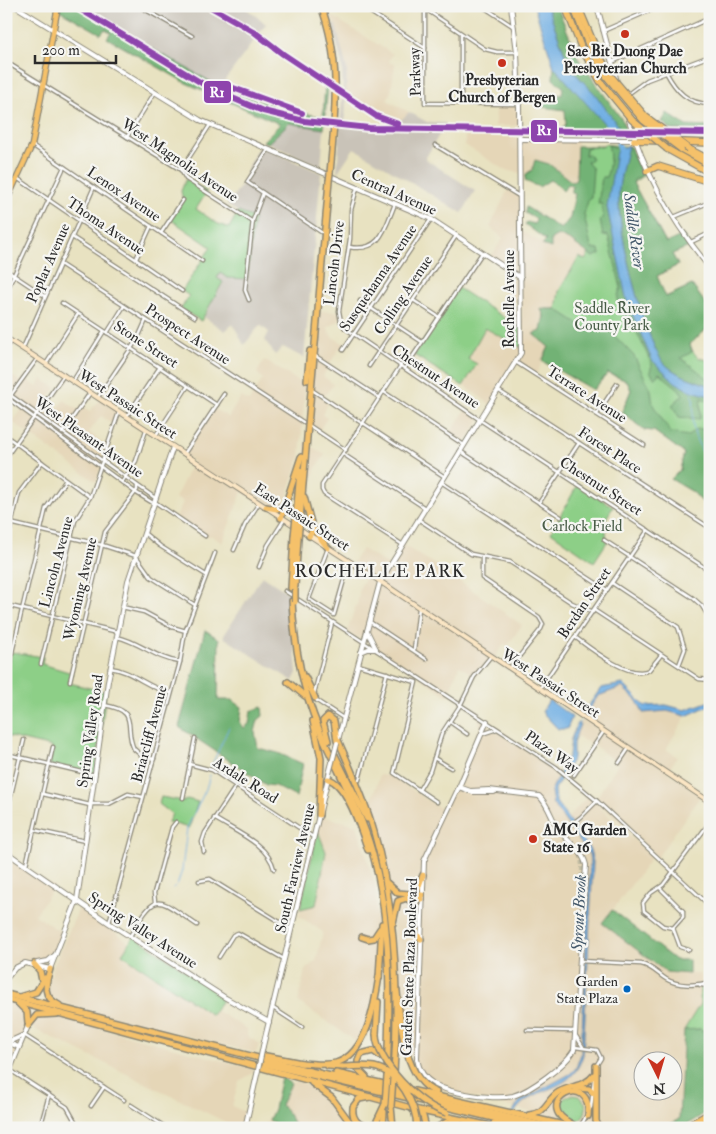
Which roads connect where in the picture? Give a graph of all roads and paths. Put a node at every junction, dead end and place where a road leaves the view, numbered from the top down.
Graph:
1 (15, 6) edge
2 (58, 6) edge
3 (139, 6) edge
4 (320, 6) edge
5 (361, 6) edge
6 (482, 6) edge
7 (511, 6) edge
8 (565, 6) edge
9 (573, 6) edge
10 (578, 6) edge
11 (597, 6) edge
12 (660, 6) edge
13 (708, 6) edge
14 (423, 7) edge
15 (710, 18) edge
16 (514, 27) junction
17 (54, 30) junction
18 (603, 31) junction
19 (461, 34) junction
20 (192, 36) dead end
21 (425, 48) junction
22 (517, 52) junction
23 (708, 57) edge
24 (710, 60) edge
25 (6, 62) edge
26 (612, 62) junction
27 (666, 72) junction
28 (608, 76) junction
29 (43, 85) junction
30 (155, 92) junction
31 (623, 98) junction
32 (461, 103) junction
33 (520, 104) junction
34 (710, 104) edge
35 (210, 125) junction
36 (127, 137) junction
37 (520, 139) junction
38 (634, 140) junction
39 (710, 143) edge
40 (32, 145) junction
41 (435, 145) dead end
42 (268, 150) junction
43 (710, 160) edge
44 (710, 165) edge
45 (64, 166) junction
46 (181, 170) junction
47 (647, 171) junction
48 (710, 173) edge
49 (17, 178) junction
50 (328, 180) junction
51 (710, 182) edge
52 (94, 187) junction
53 (357, 188) junction
54 (263, 193) junction
55 (520, 197) junction
56 (48, 200) junction
57 (183, 200) dead end
58 (6, 202) edge
59 (710, 202) edge
60 (395, 204) junction
61 (674, 217) junction
62 (431, 219) junction
63 (79, 221) junction
64 (253, 222) junction
65 (151, 226) junction
66 (321, 232) junction
67 (161, 233) junction
68 (710, 234) edge
69 (456, 236) junction
70 (72, 237) junction
71 (691, 242) junction
72 (349, 247) junction
73 (482, 253) junction
74 (136, 260) junction
75 (202, 261) dead end
76 (60, 264) junction
77 (709, 266) edge
78 (6, 270) edge
79 (14, 275) junction
80 (521, 278) junction
81 (6, 292) edge
82 (182, 292) dead end
83 (45, 296) junction
84 (250, 300) dead end
85 (413, 300) junction
86 (360, 302) dead end
87 (62, 303) dead end
88 (124, 306) junction
89 (371, 308) junction
90 (78, 314) junction
91 (195, 317) dead end
92 (439, 317) junction
93 (146, 320) junction
94 (396, 325) junction
95 (106, 332) junction
96 (354, 335) junction
97 (6, 338) edge
98 (11, 341) junction
99 (422, 342) junction
100 (6, 347) edge
101 (22, 348) junction
102 (131, 348) junction
103 (343, 350) dead end
104 (379, 351) junction
105 (313, 354) junction
106 (37, 358) junction
107 (517, 363) junction
108 (46, 364) junction
109 (401, 365) junction
110 (369, 366) dead end
111 (160, 367) junction
112 (405, 368) junction
113 (64, 375) junction
114 (73, 381) junction
115 (617, 384) dead end
116 (188, 386) junction
117 (310, 389) junction
118 (499, 391) junction
119 (6, 392) edge
120 (384, 392) junction
121 (90, 393) junction
122 (224, 394) dead end
123 (9, 397) edge
124 (98, 398) junction
125 (380, 398) junction
126 (217, 405) junction
127 (120, 412) junction
128 (597, 414) junction
129 (36, 416) junction
130 (127, 417) junction
131 (480, 420) junction
132 (305, 423) junction
133 (363, 423) junction
134 (146, 430) junction
135 (61, 434) junction
136 (6, 436) edge
137 (155, 436) junction
138 (16, 443) junction
139 (579, 443) junction
140 (464, 445) junction
141 (644, 445) dead end
142 (173, 447) junction
143 (346, 450) junction
144 (460, 452) junction
145 (184, 454) junction
146 (343, 454) junction
147 (6, 457) edge
148 (301, 457) junction
149 (42, 462) junction
150 (102, 464) junction
151 (303, 465) junction
152 (560, 472) junction
153 (126, 476) junction
154 (445, 476) junction
155 (66, 480) junction
156 (121, 482) junction
157 (441, 482) junction
158 (136, 483) junction
159 (237, 488) joint
160 (135, 492) junction
161 (90, 497) junction
162 (155, 502) junction
163 (288, 502) junction
164 (260, 503) junction
165 (539, 503) junction
166 (266, 507) junction
167 (425, 508) junction
168 (561, 517) dead end
169 (298, 518) junction
170 (283, 519) junction
171 (418, 519) junction
172 (6, 522) edge
173 (12, 523) junction
174 (313, 527) junction
175 (710, 528) edge
176 (40, 530) junction
177 (648, 530) junction
178 (144, 533) junction
179 (205, 536) dead end
180 (309, 536) junction
181 (71, 537) junction
182 (604, 540) dead end
183 (102, 545) junction
184 (403, 545) junction
185 (6, 546) edge
186 (328, 548) junction
187 (234, 550) dead end
188 (215, 552) dead end
189 (136, 556) junction
190 (482, 557) junction
191 (630, 557) junction
192 (349, 562) junction
193 (259, 567) dead end
194 (710, 571) edge
195 (206, 575) junction
196 (380, 582) junction
197 (612, 583) junction
198 (607, 590) junction
199 (285, 591) dead end
200 (293, 602) junction
201 (6, 605) edge
202 (195, 605) junction
203 (122, 607) junction
204 (419, 608) junction
205 (22, 609) junction
206 (593, 611) junction
207 (53, 616) junction
208 (710, 619) edge
209 (369, 621) junction
210 (332, 623) junction
211 (83, 624) junction
212 (367, 629) junction
213 (186, 631) junction
214 (117, 634) junction
215 (575, 637) junction
216 (364, 640) junction
217 (376, 648) junction
218 (414, 650) junction
219 (361, 652) junction
220 (661, 655) junction
221 (491, 656) junction
222 (426, 659) dead end
223 (180, 662) junction
224 (42, 664) dead end
225 (299, 664) junction
226 (358, 665) junction
227 (678, 666) junction
228 (110, 668) junction
229 (510, 669) junction
230 (387, 673) junction
231 (6, 678) edge
232 (306, 678) junction
233 (710, 680) edge
234 (70, 681) dead end
235 (317, 681) junction
236 (539, 689) junction
237 (171, 693) junction
238 (315, 698) junction
239 (309, 703) junction
240 (461, 704) junction
241 (104, 705) junction
242 (312, 711) junction
243 (343, 718) junction
244 (487, 721) junction
245 (450, 722) junction
246 (498, 729) junction
247 (604, 731) junction
248 (467, 734) dead end
249 (480, 735) junction
250 (195, 738) dead end
251 (24, 740) dead end
252 (328, 741) junction
253 (337, 742) junction
254 (53, 747) dead end
255 (630, 747) junction
256 (6, 754) edge
257 (20, 758) junction
258 (434, 758) junction
259 (154, 759) junction
260 (619, 763) dead end
261 (50, 764) junction
262 (189, 764) junction
263 (451, 768) dead end
264 (94, 775) junction
265 (574, 775) dead end
266 (328, 776) junction
267 (359, 780) dead end
268 (236, 786) junction
269 (459, 787) junction
270 (419, 790) junction
271 (42, 794) junction
272 (144, 797) junction
273 (183, 798) dead end
274 (597, 801) junction
275 (437, 802) dead end
276 (710, 802) edge
277 (90, 805) junction
278 (319, 815) junction
279 (6, 816) edge
280 (214, 818) junction
281 (176, 822) dead end
282 (710, 822) edge
283 (34, 830) junction
284 (561, 832) junction
285 (314, 838) junction
286 (85, 841) junction
287 (577, 851) junction
288 (6, 852) edge
289 (204, 852) dead end
290 (581, 858) tunnel mouth
291 (381, 862) junction
292 (26, 865) junction
293 (274, 868) dead end
294 (673, 872) junction
295 (381, 874) junction
296 (423, 875) junction
297 (199, 881) dead end
298 (660, 888) junction
299 (410, 896) junction
300 (422, 897) junction
301 (77, 900) junction
302 (155, 902) junction
303 (710, 906) edge
304 (383, 914) junction
305 (109, 923) junction
306 (580, 924) tunnel mouth
307 (197, 925) dead end
308 (673, 928) junction
309 (293, 930) junction
310 (581, 934) junction
311 (130, 936) junction
312 (391, 936) junction
313 (362, 937) dead end
314 (421, 939) junction
315 (689, 950) dead end
316 (57, 954) junction
317 (220, 957) dead end
318 (285, 960) junction
319 (582, 961) junction
320 (34, 964) junction
321 (393, 964) junction
322 (50, 970) junction
323 (379, 976) junction
324 (6, 979) edge
325 (42, 982) junction
326 (710, 982) edge
327 (696, 984) junction
328 (710, 986) edge
329 (6, 994) edge
330 (6, 999) edge
331 (17, 999) junction
332 (273, 1008) junction
333 (76, 1011) junction
334 (62, 1014) junction
335 (269, 1022) junction
336 (28, 1026) junction
337 (302, 1027) dead end
338 (527, 1030) dead end
339 (576, 1034) junction
340 (24, 1035) junction
341 (6, 1042) edge
342 (184, 1046) junction
343 (581, 1046) junction
344 (19, 1047) junction
345 (575, 1047) junction
346 (572, 1054) junction
347 (299, 1065) junction
348 (596, 1066) junction
349 (387, 1068) junction
350 (10, 1070) junction
351 (594, 1075) junction
352 (298, 1076) junction
353 (6, 1079) edge
354 (388, 1084) junction
355 (104, 1087) junction
356 (570, 1088) junction
357 (593, 1093) junction
358 (49, 1095) junction
359 (378, 1097) junction
360 (124, 1100) dead end
361 (458, 1100) junction
362 (132, 1104) dead end
363 (385, 1104) junction
364 (91, 1106) dead end
365 (406, 1106) junction
366 (710, 1113) edge
367 (588, 1116) junction
368 (497, 1118) junction
369 (710, 1120) edge
370 (520, 1121) edge
371 (485, 1124) junction
372 (80, 1127) edge
373 (40, 1128) edge
374 (167, 1128) edge
375 (245, 1128) edge
376 (354, 1128) edge
377 (383, 1128) edge
378 (392, 1128) edge
379 (417, 1128) edge
380 (426, 1128) edge
381 (436, 1128) edge
382 (500, 1128) edge
383 (534, 1128) edge
384 (554, 1128) edge
385 (578, 1128) edge
386 (598, 1128) edge
387 (684, 1128) edge
388 (698, 1128) edge

1 - 17 street, Central Avenue
2 - 17 main road
3 - 20 street
4 - 50 highway, bridge
5 - 21 street
6 - 16 street
7 - 16 street, Rochelle Avenue
8 - 48 highway, bridge
9 - 28 highway
10 - 28 highway
11 - 18 street
12 - 18 street
13 - 15 street
14 - 19 street
14 - 21 street, Parkway
15 - 26 street
16 - 22 street, Rochelle Avenue
17 - 29 main road
17 - 30 street, Central Avenue
18 - 26 street
19 - 22 street
19 - 32 street
21 - 32 street, Parkway
22 - 33 street, Rochelle Avenue
23 - 24 street
23 - 27 street
25 - 29 street, West Magnolia Avenue
26 - 31 street
27 - 31 street
27 - 34 street
28 - 43 highway, bridge
28 - 44 highway, bridge
29 - 36 street, West Magnolia Avenue
29 - 40 main road
30 - 35 street, Central Avenue
30 - 36 street
31 - 38 street
32 - 33 street, Parkway
33 - 37 street, Rochelle Avenue
35 - 42 street, Central Avenue
35 - 46 street
36 - 46 street, West Magnolia Avenue
37 - 38 street
37 - 55 street, Rochelle Avenue
38 - 39 highway
38 - 47 street
40 - 45 street, Lenox Avenue
40 - 49 main road
41 - 55 street
42 - 53 street, Central Avenue
42 - 54 street
45 - 52 street, Lenox Avenue
45 - 56 street
46 - 64 street, West Magnolia Avenue
47 - 51 highway
47 - 61 street
49 - 56 street, Thoma Avenue
49 - 58 main road
50 - 66 highway
50 - 105 highway
52 - 63 street, Poplar Avenue
52 - 65 street, Lenox Avenue
53 - 60 street, Central Avenue
53 - 72 street, Lincoln Drive
54 - 64 street
54 - 66 street
55 - 80 street, Rochelle Avenue
56 - 63 street, Thoma Avenue
56 - 79 street
57 - 67 street
59 - 61 street
60 - 62 street, Central Avenue
60 - 72 street
61 - 71 street
62 - 69 street, Central Avenue
62 - 89 street, Susquehanna Avenue
63 - 70 street, Poplar Avenue
63 - 74 street, Thoma Avenue
64 - 84 street
65 - 67 street, Lenox Avenue
65 - 74 street
66 - 132 highway
67 - 75 street, Lenox Avenue
68 - 71 street
69 - 73 street, Central Avenue
69 - 85 street, Colling Avenue
70 - 76 street, Poplar Avenue
70 - 91 street
71 - 77 street
72 - 96 street, Lincoln Drive
73 - 80 street, Central Avenue
73 - 92 street
74 - 82 street, Thoma Avenue
76 - 83 street, Poplar Avenue
76 - 88 street, Prospect Avenue
78 - 79 street
79 - 81 street
79 - 83 street
80 - 107 street, Rochelle Avenue
83 - 101 street, Poplar Avenue
85 - 92 street
85 - 94 street, Colling Avenue
86 - 89 street
87 - 90 street, Stone Street
88 - 93 street, Prospect Avenue
88 - 95 street
89 - 94 street
89 - 96 street, Susquehanna Avenue
90 - 95 street, Stone Street
90 - 108 street
92 - 99 street
93 - 102 street
93 - 132 street, Prospect Avenue
94 - 99 street
94 - 104 street, Colling Avenue
95 - 102 street, Stone Street
95 - 114 street
96 - 103 street, Susquehanna Avenue
96 - 104 street, Chestnut Avenue
97 - 98 main road, West Passaic Street
98 - 100 street
98 - 101 main road, West Passaic Street
99 - 112 street
101 - 106 main road, West Passaic Street
102 - 111 street, Stone Street
102 - 124 street
104 - 109 street, Chestnut Avenue
104 - 110 street, Colling Avenue
105 - 117 highway
105 - 125 street
106 - 108 main road, West Passaic Street
106 - 123 street
107 - 118 street, Rochelle Avenue
107 - 128 street, Terrace Avenue
108 - 113 main road, West Passaic Street
109 - 112 street, Chestnut Avenue
109 - 120 street
111 - 116 street, Stone Street
111 - 130 street
112 - 131 street, Chestnut Avenue
113 - 114 main road, West Passaic Street
113 - 129 street
114 - 121 main road, West Passaic Street
115 - 128 street
116 - 126 street, Stone Street
116 - 137 street
117 - 132 highway
117 - 133 street
118 - 131 street, Rochelle Avenue
118 - 139 street, Forest Place
119 - 123 street, West Pleasant Avenue
120 - 125 street
120 - 140 street
121 - 124 main road, West Passaic Street
121 - 135 street
122 - 126 street
123 - 129 street, West Pleasant Avenue
124 - 127 main road, West Passaic Street
125 - 133 street
126 - 145 street
127 - 130 main road, West Passaic Street
127 - 150 street, Lincoln Avenue
128 - 141 street, Terrace Avenue
129 - 135 street, West Pleasant Avenue
129 - 138 street
130 - 134 main road, West Passaic Street
131 - 140 street, Rochelle Avenue
131 - 152 street, Chestnut Street
132 - 143 street, Prospect Avenue
132 - 148 highway
132 - 151 highway
133 - 143 street
133 - 154 street
134 - 137 main road, West Passaic Street
134 - 153 street
135 - 150 street, West Pleasant Avenue
136 - 138 street
137 - 142 main road, West Passaic Street
138 - 147 street
138 - 149 street
139 - 152 street
139 - 175 street, Forest Place
140 - 144 street, Rochelle Avenue
142 - 145 main road, West Passaic Street
142 - 162 street, Spring Valley Road
143 - 146 street
144 - 154 street, Rochelle Avenue
144 - 165 street
145 - 159 main road, West Passaic Street
146 - 167 street
146 - 184 street
148 - 163 highway
148 - 169 highway
149 - 155 street
149 - 173 street
150 - 153 street, West Pleasant Avenue
150 - 156 street, West Pleasant Avenue
150 - 161 street, Lincoln Avenue
151 - 169 highway
151 - 174 highway
152 - 165 street
152 - 177 street, Chestnut Street
153 - 156 street
153 - 158 street, West Pleasant Avenue
154 - 157 street, Rochelle Avenue
155 - 161 street
155 - 176 street
156 - 160 street, West Pleasant Avenue
157 - 167 street, Rochelle Avenue
157 - 198 street
158 - 160 street
158 - 162 street, West Pleasant Avenue
159 - 164 main road, East Passaic Street
160 - 162 street, West Pleasant Avenue
160 - 183 street, Wyoming Avenue
161 - 181 street, Lincoln Avenue
162 - 178 street, Spring Valley Road
162 - 179 street, West Pleasant Avenue
163 - 166 highway
163 - 170 highway
164 - 166 main road, East Passaic Street
164 - 187 street
165 - 168 street
166 - 170 main road, East Passaic Street
167 - 171 street, Rochelle Avenue
169 - 200 highway, bridge
170 - 180 main road, East Passaic Street
170 - 193 street
171 - 184 street, Rochelle Avenue
171 - 190 street
172 - 173 street
173 - 176 street
173 - 185 street
174 - 180 highway
174 - 186 highway
176 - 181 street
176 - 205 street
177 - 191 street, Berdan Street
177 - 194 street, Chestnut Street
178 - 189 street, Spring Valley Road
178 - 195 street
180 - 186 main road, East Passaic Street
181 - 183 street
181 - 207 street, Lincoln Avenue
182 - 191 street
183 - 189 street
183 - 211 street, Wyoming Avenue
184 - 196 street, Rochelle Avenue
186 - 192 main road, East Passaic Street
186 - 192 street
188 - 195 street, Briarcliff Avenue
189 - 202 street
189 - 203 street, Spring Valley Road
190 - 206 street
190 - 229 street
191 - 197 street, Berdan Street
191 - 208 street
192 - 196 main road, East Passaic Street
195 - 202 street, Briarcliff Avenue
196 - 204 main road, West Passaic Street
196 - 209 street, Rochelle Avenue
197 - 198 street, Berdan Street
197 - 227 street
198 - 206 street, Berdan Street
199 - 210 street, Plaza Way
200 - 225 highway
200 - 232 highway
201 - 205 street
202 - 213 street, Briarcliff Avenue
203 - 213 street
203 - 214 street, Spring Valley Road
204 - 218 street
204 - 221 main road, West Passaic Street
205 - 207 street
205 - 231 street
206 - 215 street, Berdan Street
206 - 220 street
207 - 211 street
207 - 224 street, Lincoln Avenue
209 - 212 street, Rochelle Avenue
209 - 218 street
210 - 216 street, Plaza Way
210 - 235 street
211 - 214 street
211 - 234 street, Wyoming Avenue
212 - 216 street, Rochelle Avenue
212 - 217 street
213 - 223 street, Briarcliff Avenue
214 - 223 street
214 - 228 street, Spring Valley Road
215 - 220 street
215 - 236 street, Berdan Street
216 - 217 street, Plaza Way
216 - 219 street, South Farview Avenue
217 - 219 street
217 - 240 street, Plaza Way
218 - 222 street
219 - 226 street, South Farview Avenue
220 - 227 street
221 - 229 main road, West Passaic Street
221 - 240 street
223 - 237 street, Briarcliff Avenue
225 - 239 highway
225 - 239 highway
226 - 230 street
226 - 243 street, South Farview Avenue
227 - 233 street
228 - 237 street
228 - 241 street, Spring Valley Road
229 - 236 main road, West Passaic Street
230 - 267 street
230 - 270 street
232 - 235 highway
232 - 238 highway
232 - 252 highway
235 - 238 street
236 - 247 main road, West Passaic Street
237 - 259 street, Briarcliff Avenue
238 - 243 street
239 - 242 highway
240 - 244 street, Plaza Way
240 - 245 street
241 - 259 street
241 - 264 street, Spring Valley Road
242 - 278 highway
242 - 295 highway
243 - 253 street, South Farview Avenue
244 - 246 street, Plaza Way
244 - 249 street, Garden State Plaza Boulevard
245 - 248 street
245 - 258 street
246 - 249 street
246 - 274 street, Plaza Way
247 - 255 main road, West Passaic Street
247 - 265 street
249 - 269 street, Garden State Plaza Boulevard
250 - 262 street
251 - 257 street
252 - 253 highway
252 - 291 highway
253 - 266 street, South Farview Avenue, bridge
253 - 291 highway
254 - 261 street
255 - 260 street
255 - 276 main road, West Passaic Street
256 - 257 street
257 - 261 street
257 - 279 street
258 - 263 street
258 - 270 street
259 - 272 street, Briarcliff Avenue
261 - 264 street
261 - 271 street
262 - 268 street, Ardale Road
262 - 273 street
264 - 277 street, Spring Valley Road
266 - 278 street, South Farview Avenue
266 - 295 highway
268 - 280 street
268 - 285 street, Ardale Road
269 - 284 street, Garden State Plaza Boulevard
269 - 296 street, Garden State Plaza Boulevard
270 - 275 street
271 - 277 street
271 - 283 street
272 - 277 street
272 - 305 street, Briarcliff Avenue
274 - 284 street
274 - 294 street, Plaza Way
277 - 286 street, Spring Valley Road
278 - 285 street, South Farview Avenue
280 - 289 street
280 - 293 street
281 - 302 street
282 - 294 street
283 - 286 street
283 - 292 street
284 - 287 street, Garden State Plaza Boulevard
285 - 309 street, South Farview Avenue
286 - 301 street, Spring Valley Road
287 - 290 street, Garden State Plaza Boulevard
287 - 310 street, Garden State Plaza Boulevard
288 - 292 street, Spring Valley Avenue
291 - 295 highway
292 - 301 street, Spring Valley Avenue
294 - 298 street
294 - 303 street, Plaza Way
295 - 299 highway
295 - 304 highway
295 - 312 highway
296 - 299 highway
296 - 300 street, Garden State Plaza Boulevard
297 - 309 street
298 - 308 street
298 - 308 street
299 - 300 highway
299 - 312 highway
299 - 314 highway
300 - 314 street, Garden State Plaza Boulevard
301 - 305 street, Spring Valley Avenue
301 - 316 street, Spring Valley Road
302 - 307 street
302 - 311 street
304 - 313 highway
304 - 323 highway
304 - 349 highway
305 - 311 street, Spring Valley Avenue
306 - 310 street, Garden State Plaza Boulevard
308 - 315 street
309 - 318 street, South Farview Avenue
310 - 319 street, Garden State Plaza Boulevard
311 - 335 street, Spring Valley Avenue
312 - 321 highway
314 - 346 street, Garden State Plaza Boulevard
316 - 320 street
316 - 322 street, Spring Valley Road
317 - 318 street
318 - 332 street, South Farview Avenue
319 - 327 street
319 - 339 street, Garden State Plaza Boulevard
320 - 322 street
320 - 324 street
320 - 325 highway
321 - 361 highway
321 - 378 highway, bridge
322 - 325 highway
322 - 333 highway
323 - 347 highway
323 - 368 highway, bridge
325 - 331 highway
326 - 327 street
327 - 328 street
329 - 331 highway
330 - 331 highway
331 - 333 highway
331 - 334 highway
331 - 336 highway
332 - 335 street, South Farview Avenue
332 - 337 street
333 - 347 highway
334 - 336 highway
334 - 342 highway
335 - 375 street, South Farview Avenue, bridge
336 - 340 street
338 - 339 street
339 - 343 street
339 - 345 street, Garden State Plaza Boulevard
340 - 341 street
340 - 344 street
340 - 355 street
341 - 344 street
341 - 350 street
342 - 352 highway
342 - 368 highway
343 - 345 street
343 - 346 street
343 - 348 street
344 - 350 street
345 - 346 street, Garden State Plaza Boulevard
347 - 354 highway
347 - 368 highway
347 - 379 highway, bridge
348 - 351 street
348 - 386 highway
349 - 354 highway
349 - 363 highway, bridge
350 - 353 street
350 - 358 street
351 - 356 highway
351 - 357 street
352 - 359 highway
352 - 376 highway
354 - 361 highway
355 - 360 street
355 - 364 street
356 - 357 highway
356 - 370 highway
357 - 367 street
358 - 372 street
358 - 373 street
359 - 363 highway
359 - 365 highway
361 - 368 highway
362 - 374 street
363 - 377 highway
365 - 371 highway
365 - 380 highway
366 - 387 highway
367 - 385 street, bridge
367 - 385 highway
368 - 370 highway
368 - 370 highway
368 - 371 highway
368 - 382 highway
369 - 388 highway
370 - 383 highway
370 - 384 highway
370 - 385 highway
371 - 381 highway

